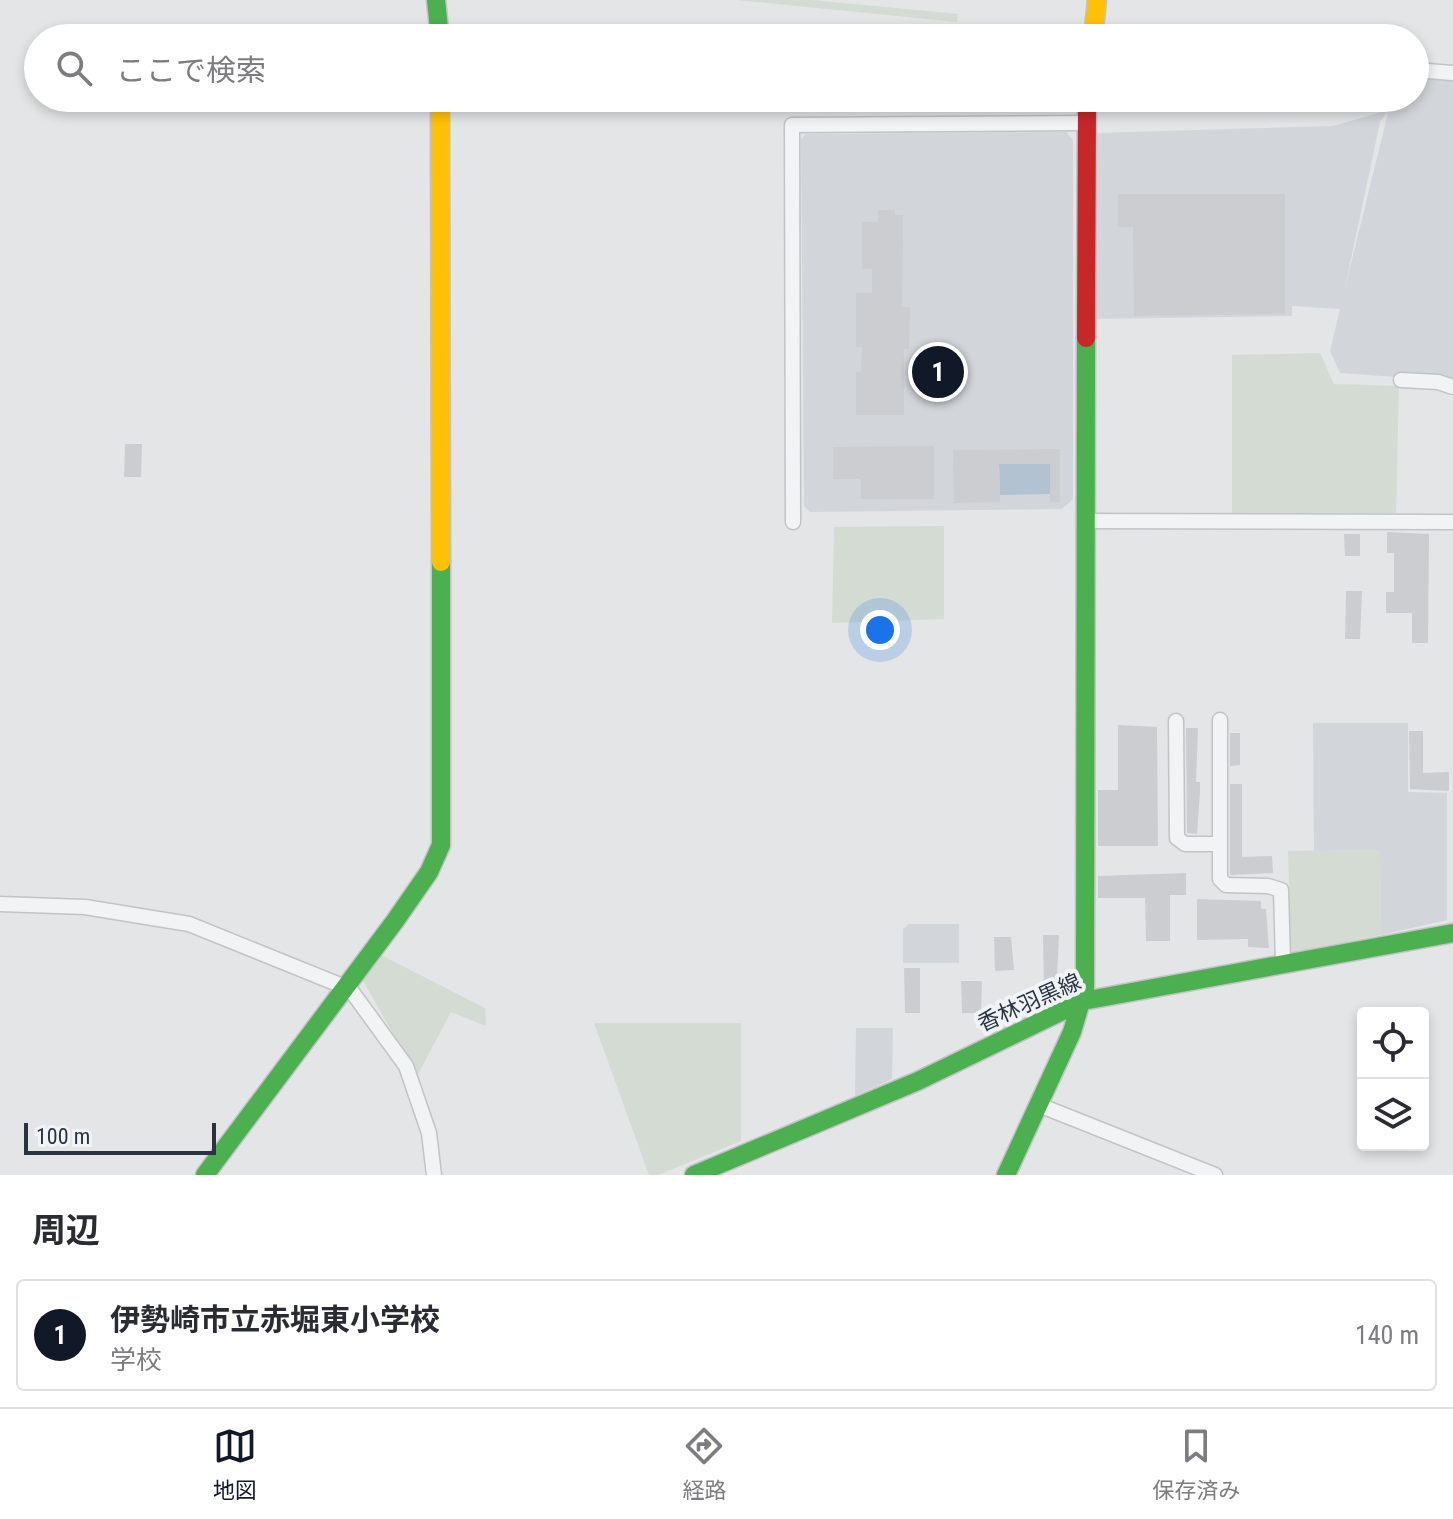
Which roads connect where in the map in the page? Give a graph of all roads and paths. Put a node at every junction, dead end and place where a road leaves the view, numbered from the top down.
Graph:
1 (436, 0) edge
2 (1097, 0) edge
3 (439, 24) edge
4 (1094, 24) edge
5 (1429, 71) edge
6 (1453, 73) edge
7 (440, 112) edge
8 (1086, 112) edge
9 (1085, 123) junction
10 (1401, 380) dead end
11 (1453, 387) edge
12 (1084, 521) junction
13 (793, 522) dead end
14 (1453, 522) edge
15 (1220, 720) dead end
16 (1176, 721) dead end
17 (1220, 844) junction
18 (0, 904) edge
19 (1453, 933) edge
20 (1283, 963) junction
21 (345, 987) junction
22 (1083, 1001) junction
23 (1039, 1105) junction
24 (205, 1175) edge
25 (434, 1175) edge
26 (694, 1175) edge
27 (1006, 1175) edge
28 (1215, 1175) edge

1 - 3 street
2 - 4 street
5 - 6 street
7 - 21 street
8 - 9 street
9 - 12 street
9 - 13 street
10 - 11 street
12 - 14 street
12 - 22 street
15 - 17 street
16 - 17 street
17 - 20 street
18 - 21 street
19 - 20 street, 香林羽黒線
20 - 22 street, 香林羽黒線
21 - 24 street
21 - 25 street
22 - 23 street
22 - 26 street, 香林羽黒線
23 - 27 street
23 - 28 street

